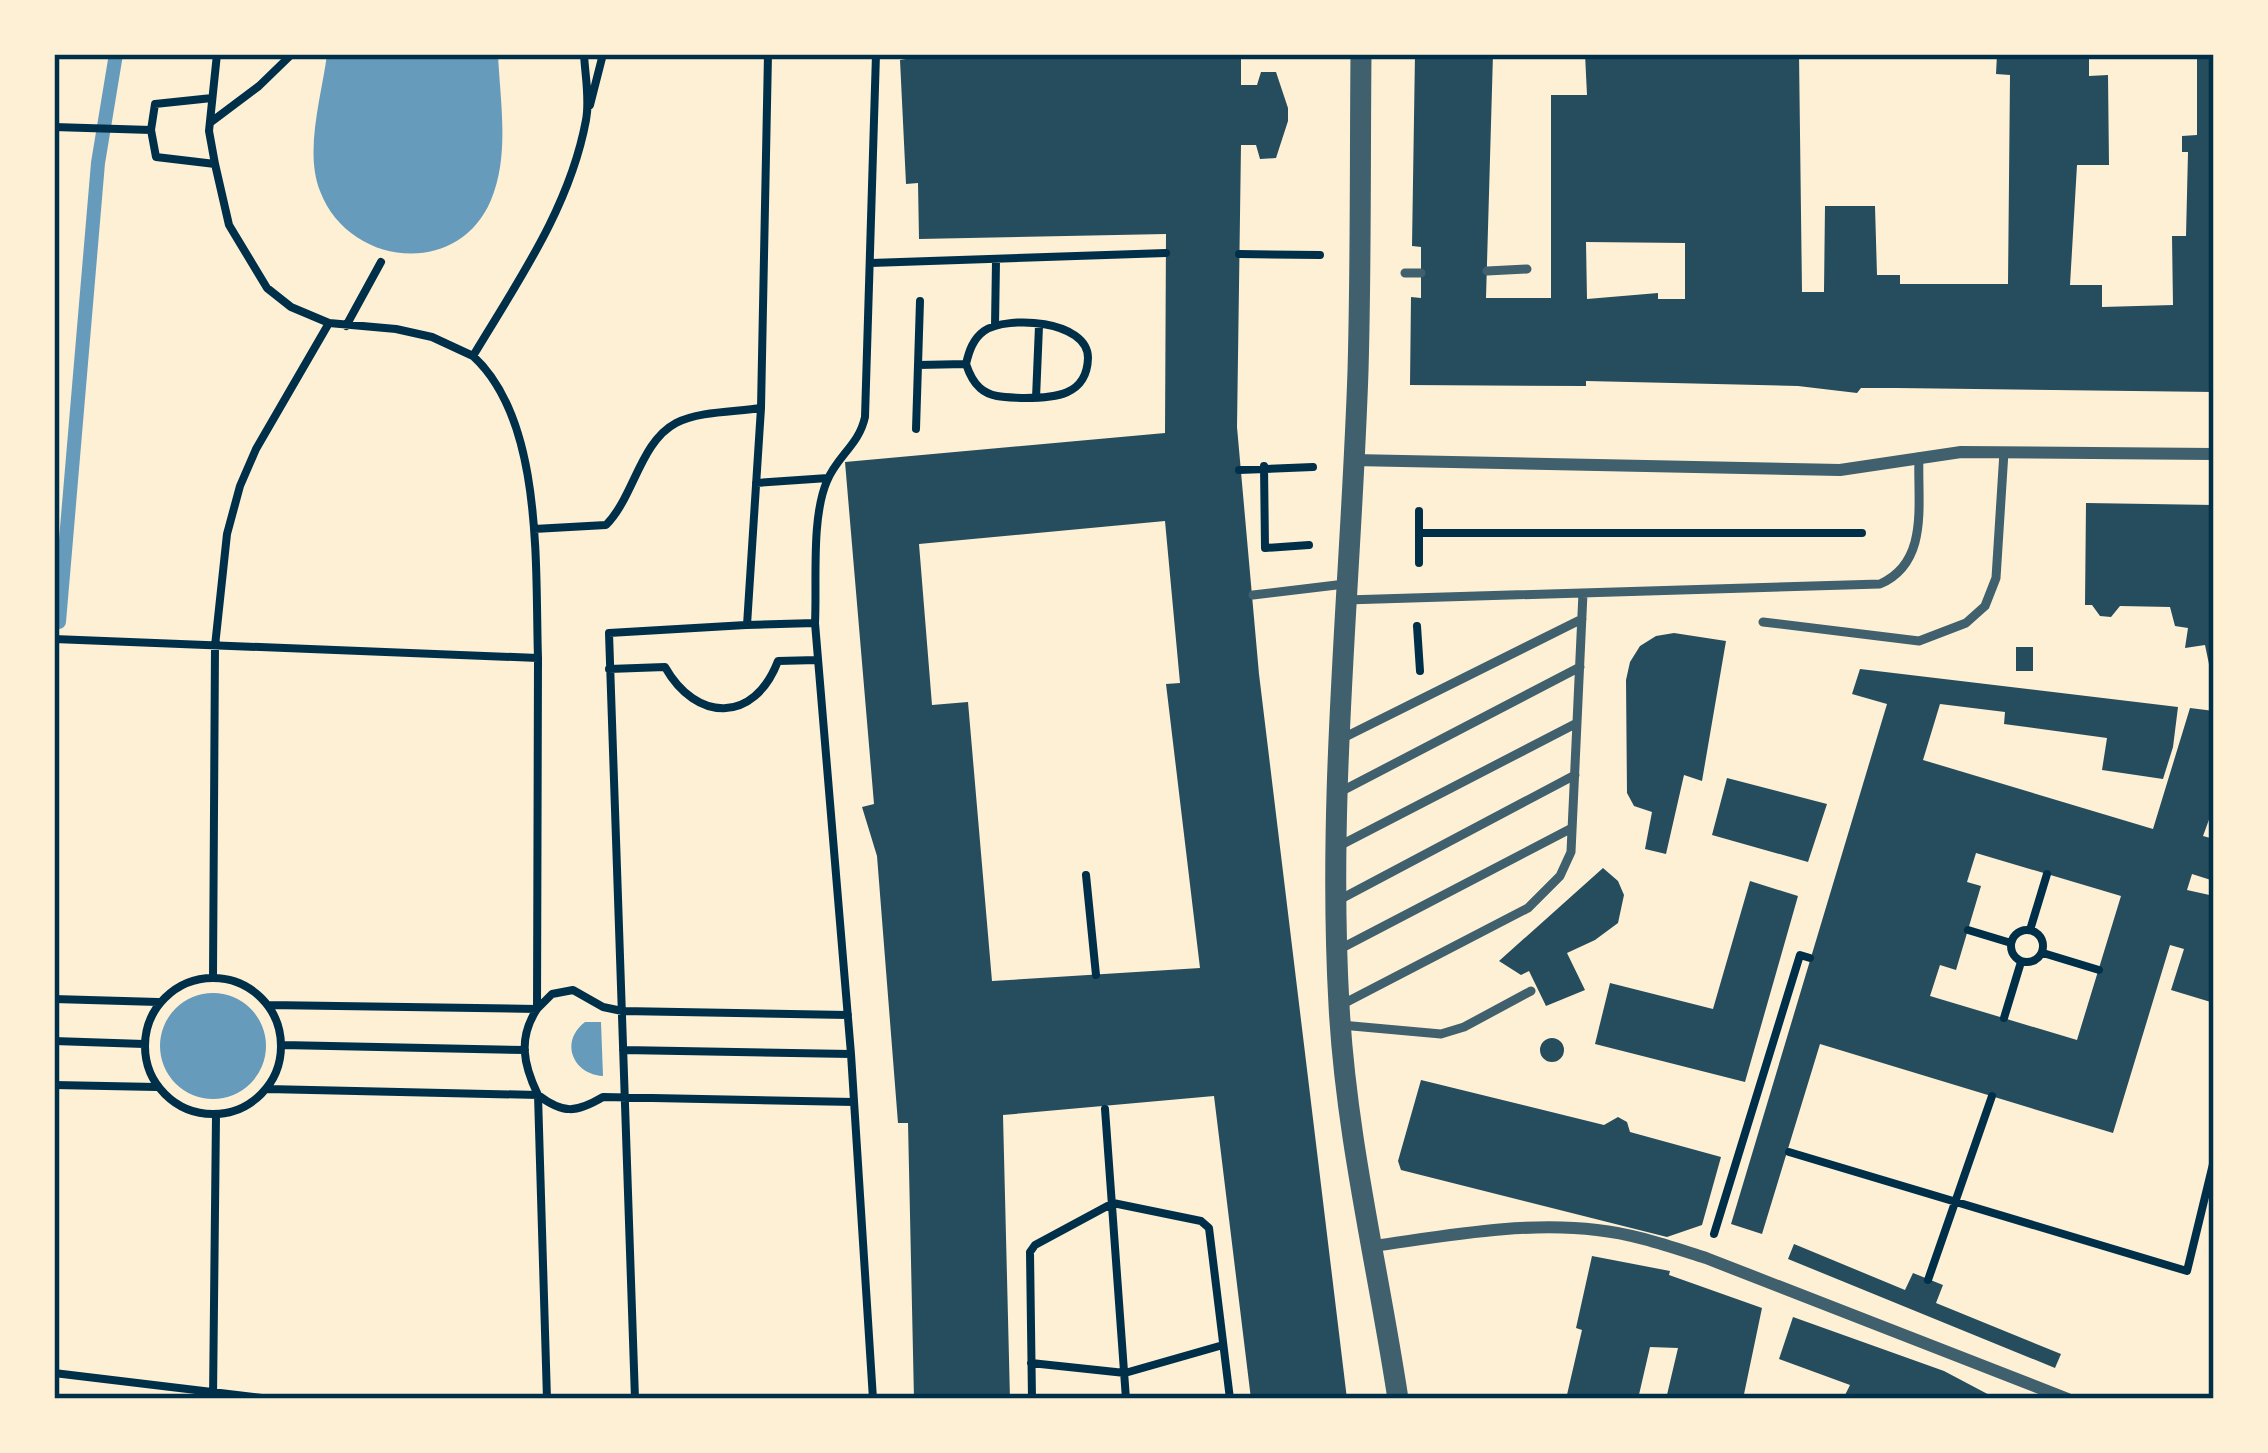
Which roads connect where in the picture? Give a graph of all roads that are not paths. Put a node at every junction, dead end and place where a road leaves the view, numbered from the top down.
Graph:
1 (1361, 54) edge
2 (1527, 269) dead end
3 (1486, 271) dead end
4 (1405, 273) dead end
5 (1421, 273) dead end
6 (2005, 451) junction
7 (2214, 454) edge
8 (1919, 457) junction
9 (1352, 460) junction
10 (1344, 592) junction
11 (1583, 592) junction
12 (1253, 595) dead end
13 (1582, 619) junction
14 (1762, 622) dead end
15 (1580, 667) junction
16 (1577, 722) junction
17 (1339, 740) junction
18 (1575, 775) junction
19 (1338, 793) junction
20 (1572, 828) junction
21 (1336, 847) junction
22 (1337, 901) junction
23 (1337, 950) junction
24 (1532, 991) dead end
25 (1340, 1016) junction
26 (1373, 1246) junction
27 (1398, 1399) edge
28 (2068, 1399) edge

1 - 9 street
2 - 3 lane
4 - 5 lane
6 - 7 street
6 - 8 street
6 - 14 lane
8 - 9 street
8 - 11 lane
9 - 10 street
10 - 11 lane
10 - 12 lane
10 - 17 street
11 - 13 lane
13 - 15 lane
13 - 17 lane
15 - 16 lane
15 - 19 lane
16 - 18 lane
16 - 21 lane
17 - 19 street
18 - 20 lane
18 - 22 lane
19 - 21 street
20 - 23 lane
20 - 25 lane
21 - 22 street
22 - 23 street
23 - 25 street
24 - 25 lane
25 - 26 street
26 - 27 street
26 - 28 street

